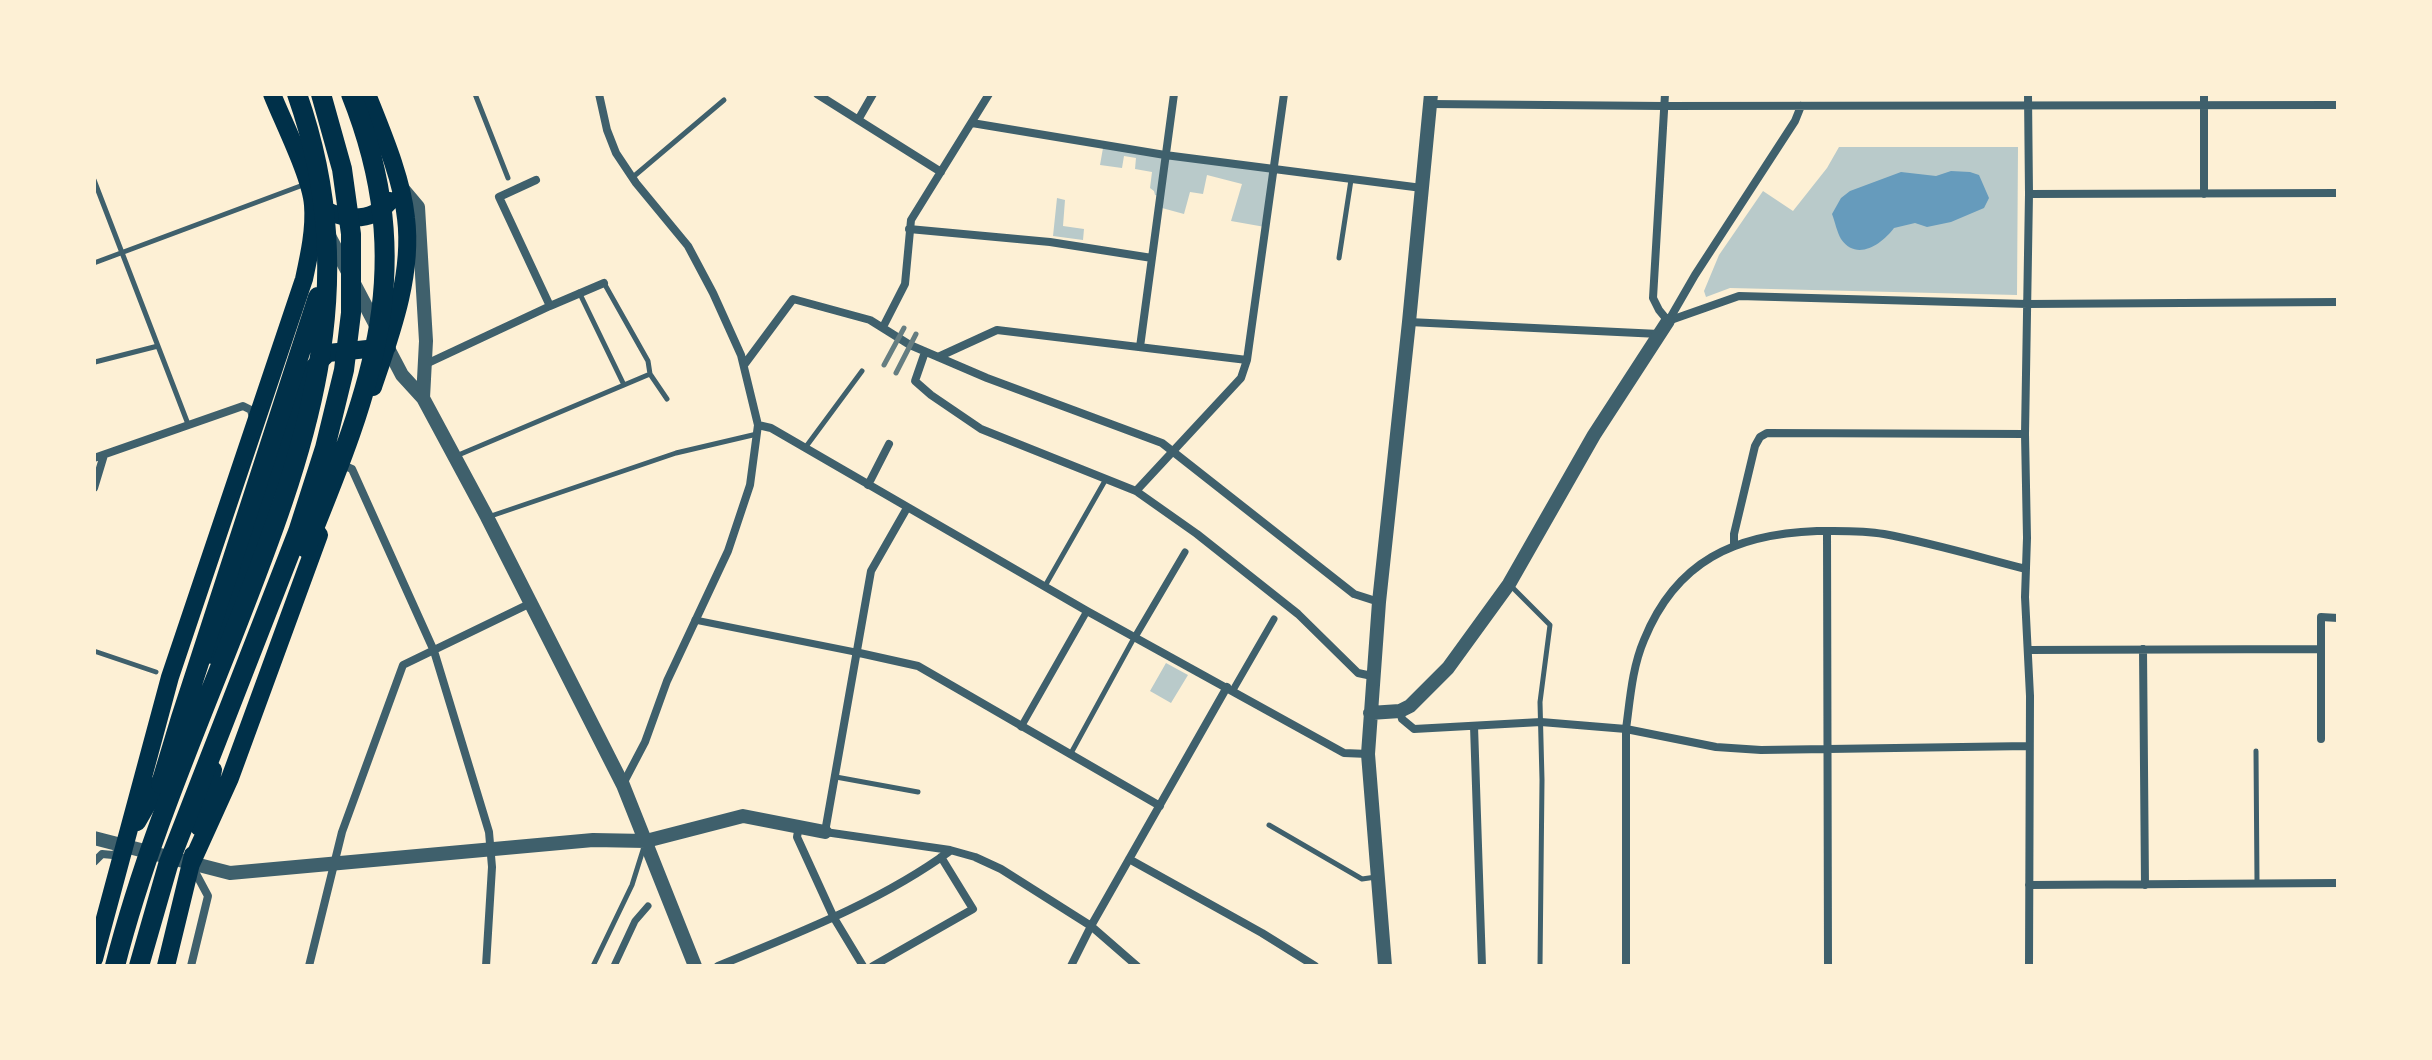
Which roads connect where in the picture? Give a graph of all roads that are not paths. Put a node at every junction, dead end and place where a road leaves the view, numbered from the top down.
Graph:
1 (272, 94) edge
2 (297, 94) edge
3 (321, 94) edge
4 (351, 94) edge
5 (367, 94) edge
6 (475, 94) edge
7 (599, 94) edge
8 (817, 94) edge
9 (873, 94) edge
10 (989, 94) edge
11 (1174, 94) edge
12 (1284, 94) edge
13 (1665, 94) edge
14 (1816, 94) edge
15 (2028, 94) edge
16 (2204, 94) edge
17 (1430, 99) edge
18 (724, 100) dead end
19 (1816, 105) junction
20 (2028, 105) junction
21 (2203, 105) junction
22 (2338, 105) edge
23 (1664, 106) junction
24 (1801, 106) junction
25 (858, 120) junction
26 (972, 123) junction
27 (1165, 155) junction
28 (1275, 170) junction
29 (941, 172) junction
30 (508, 178) dead end
31 (632, 178) junction
32 (94, 180) edge
33 (536, 180) dead end
34 (1351, 180) junction
35 (398, 182) junction
36 (307, 183) junction
37 (1422, 188) junction
38 (2338, 193) edge
39 (2029, 194) junction
40 (2204, 194) junction
41 (313, 204) junction
42 (909, 229) junction
43 (123, 254) junction
44 (1152, 258) junction
45 (1339, 258) dead end
46 (94, 263) edge
47 (604, 283) joint
48 (579, 292) junction
49 (2338, 302) edge
50 (2027, 304) junction
51 (550, 306) junction
52 (1668, 321) junction
53 (1409, 322) junction
54 (883, 327) junction
55 (1659, 334) junction
56 (158, 346) junction
57 (387, 347) junction
58 (1140, 347) junction
59 (303, 351) junction
60 (925, 352) junction
61 (938, 357) junction
62 (94, 360) edge
63 (1247, 360) junction
64 (426, 364) junction
65 (744, 365) junction
66 (862, 371) dead end
67 (650, 374) junction
68 (624, 385) junction
69 (423, 398) junction
70 (667, 399) dead end
71 (188, 425) junction
72 (254, 425) junction
73 (758, 429) junction
74 (2025, 434) junction
75 (889, 444) dead end
76 (805, 448) junction
77 (1174, 451) junction
78 (104, 455) junction
79 (454, 456) junction
80 (94, 458) edge
81 (336, 463) junction
82 (1106, 479) junction
83 (868, 485) junction
84 (94, 488) edge
85 (1136, 491) junction
86 (907, 508) junction
87 (487, 517) junction
88 (1827, 531) junction
89 (1734, 545) junction
90 (1185, 552) dead end
91 (2026, 569) junction
92 (1509, 584) junction
93 (1045, 586) junction
94 (1379, 602) junction
95 (531, 603) junction
96 (1087, 611) junction
97 (2338, 618) edge
98 (1274, 619) dead end
99 (695, 620) junction
100 (1135, 637) junction
101 (2143, 649) junction
102 (2319, 649) junction
103 (2028, 650) junction
104 (94, 651) edge
105 (434, 651) junction
106 (855, 652) junction
107 (163, 674) junction
108 (1372, 676) junction
109 (1230, 689) junction
110 (1400, 711) junction
111 (1370, 713) junction
112 (1541, 722) junction
113 (1474, 726) junction
114 (1021, 727) junction
115 (1626, 729) junction
116 (2321, 739) dead end
117 (166, 740) dead end
118 (2029, 746) junction
119 (1828, 749) junction
120 (2256, 751) dead end
121 (1368, 754) junction
122 (1070, 755) junction
123 (203, 776) junction
124 (836, 777) junction
125 (623, 785) junction
126 (918, 792) dead end
127 (1160, 806) junction
128 (1269, 825) dead end
129 (799, 826) junction
130 (825, 832) junction
131 (94, 838) edge
132 (646, 841) junction
133 (123, 846) junction
134 (490, 849) junction
135 (950, 850) junction
136 (941, 857) junction
137 (1129, 859) junction
138 (94, 862) edge
139 (191, 864) junction
140 (334, 864) junction
141 (140, 874) junction
142 (1377, 877) junction
143 (2338, 883) edge
144 (2257, 884) junction
145 (2029, 885) junction
146 (2145, 885) junction
147 (648, 906) dead end
148 (834, 918) junction
149 (1091, 926) junction
150 (94, 959) edge
151 (115, 966) edge
152 (139, 966) edge
153 (166, 966) edge
154 (191, 966) edge
155 (309, 966) edge
156 (486, 966) edge
157 (593, 966) edge
158 (614, 966) edge
159 (695, 966) edge
160 (718, 966) edge
161 (863, 966) edge
162 (873, 966) edge
163 (1071, 966) edge
164 (1137, 966) edge
165 (1315, 966) edge
166 (1385, 966) edge
167 (1482, 966) edge
168 (1540, 966) edge
169 (1626, 966) edge
170 (1828, 966) edge
171 (2029, 966) edge

1 - 36 highway
2 - 141 highway
3 - 123 highway
4 - 123 highway
5 - 35 highway
6 - 30 lane
7 - 31 street
8 - 25 street
9 - 25 street
10 - 26 street
11 - 27 street
12 - 28 street
13 - 23 street
14 - 19 street
15 - 20 street
16 - 21 street
17 - 23 street
17 - 37 street
18 - 31 lane
19 - 20 street
19 - 24 street
20 - 21 street
20 - 39 street
21 - 22 street
21 - 40 street
23 - 24 street
23 - 52 street
24 - 52 street
25 - 29 street
26 - 27 street
26 - 29 street
27 - 28 street
27 - 44 street
28 - 34 street
28 - 63 street
29 - 42 street
31 - 65 street
32 - 43 lane
33 - 51 street
34 - 37 street
34 - 45 lane
35 - 41 highway
35 - 57 highway
35 - 64 street
36 - 41 highway
36 - 43 lane
37 - 53 street
38 - 40 street
39 - 40 street
39 - 50 street
41 - 57 street
41 - 59 highway
41 - 72 highway
42 - 44 street
42 - 54 street
43 - 46 lane
43 - 56 lane
44 - 58 street
47 - 48 street
47 - 67 lane
48 - 51 street
48 - 68 lane
49 - 50 street
50 - 52 street
50 - 74 street
51 - 64 street
52 - 55 street
53 - 55 street
53 - 94 street
54 - 60 street
54 - 65 street
55 - 92 street
56 - 62 lane
56 - 71 lane
57 - 59 highway
57 - 69 street
57 - 81 highway
57 - 133 highway
58 - 61 street
58 - 63 street
59 - 141 highway
60 - 61 street
60 - 82 street
61 - 77 street
63 - 77 street
64 - 69 street
65 - 73 street
66 - 76 lane
67 - 68 lane
67 - 70 lane
68 - 79 lane
69 - 79 street
71 - 72 street
71 - 78 street
72 - 107 highway
73 - 76 street
73 - 87 lane
73 - 99 street
74 - 89 street
74 - 91 street
75 - 83 street
76 - 83 street
77 - 85 street
77 - 94 street
78 - 80 street
78 - 84 street
79 - 87 street
81 - 105 street
81 - 139 highway
82 - 85 street
82 - 93 lane
83 - 86 street
85 - 108 street
86 - 93 street
86 - 106 street
87 - 95 street
88 - 89 street
88 - 91 street
88 - 119 street
89 - 115 street
90 - 100 street
91 - 103 street
92 - 110 street
92 - 112 lane
93 - 96 street
94 - 108 street
95 - 105 street
95 - 125 street
96 - 100 street
96 - 114 street
97 - 102 street
98 - 109 street
99 - 106 street
99 - 125 street
100 - 109 street
100 - 122 lane
101 - 102 street
101 - 103 street
101 - 146 street
102 - 116 street
103 - 118 street
104 - 107 lane
105 - 134 street
105 - 140 street
106 - 114 street
106 - 124 street
107 - 133 highway
108 - 111 street
109 - 121 street
109 - 127 street
110 - 111 street
110 - 113 street
111 - 121 street
112 - 113 street
112 - 115 street
112 - 168 lane
113 - 167 street
114 - 122 street
115 - 119 street
115 - 169 street
117 - 133 highway
118 - 119 street
118 - 145 street
119 - 170 street
120 - 144 lane
121 - 142 street
122 - 127 street
123 - 152 highway
124 - 126 lane
124 - 130 street
125 - 132 street
127 - 137 street
128 - 142 lane
129 - 130 street
129 - 132 street
129 - 148 street
130 - 135 street
131 - 133 street
132 - 134 street
132 - 157 lane
132 - 159 street
133 - 138 street
133 - 139 street
133 - 150 highway
134 - 140 street
134 - 156 street
135 - 136 street
135 - 149 street
136 - 148 street
136 - 162 street
137 - 149 street
137 - 165 street
139 - 140 street
139 - 153 highway
139 - 154 street
140 - 155 street
141 - 151 highway
142 - 166 street
143 - 144 street
144 - 146 street
145 - 146 street
145 - 171 street
147 - 158 street
148 - 160 street
148 - 161 street
149 - 163 street
149 - 164 street

